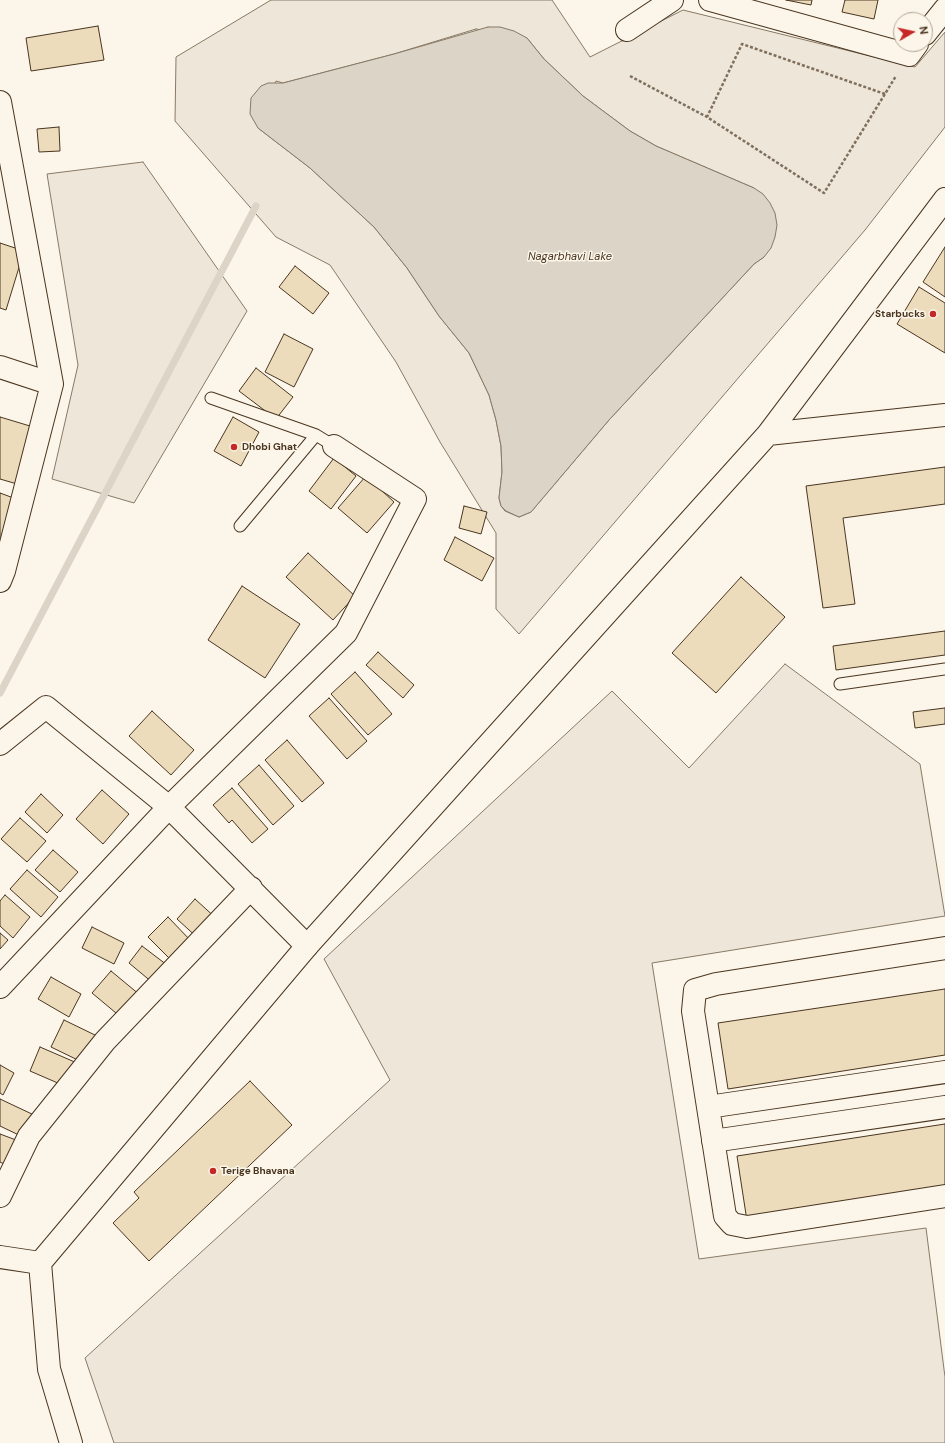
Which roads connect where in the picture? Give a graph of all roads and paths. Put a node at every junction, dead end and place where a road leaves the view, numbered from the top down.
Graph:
1 (672, 0) edge
2 (710, 0) edge
3 (945, 9) edge
4 (933, 24) edge
5 (627, 30) dead end
6 (893, 44) edge
7 (911, 52) edge
8 (630, 76) dead end
9 (885, 94) junction
10 (0, 102) edge
11 (707, 116) junction
12 (945, 199) edge
13 (10, 203) edge
14 (0, 367) edge
15 (52, 384) junction
16 (211, 398) dead end
17 (945, 415) edge
18 (768, 434) junction
19 (325, 441) junction
20 (240, 526) dead end
21 (1, 574) edge
22 (945, 669) edge
23 (840, 684) dead end
24 (0, 744) edge
25 (169, 807) junction
26 (251, 888) junction
27 (307, 946) junction
28 (945, 948) edge
29 (0, 987) edge
30 (945, 1072) edge
31 (708, 1107) junction
32 (945, 1107) edge
33 (713, 1141) junction
34 (0, 1196) edge
35 (945, 1196) edge
36 (0, 1257) edge
37 (40, 1263) junction
38 (71, 1443) edge

1 - 5 street
2 - 6 street
3 - 4 street
7 - 9 path
8 - 11 path
9 - 11 path
9 - 11 path
10 - 13 street
12 - 18 street
13 - 15 street
14 - 15 street
15 - 21 street
16 - 19 lane
17 - 18 street
18 - 27 street
19 - 20 lane
19 - 25 street
22 - 23 lane
24 - 25 street
25 - 26 street
25 - 29 street
26 - 27 street
26 - 34 street
27 - 37 street
28 - 31 street
30 - 31 street
31 - 33 street
32 - 33 street
33 - 35 street
36 - 37 street
37 - 38 street

